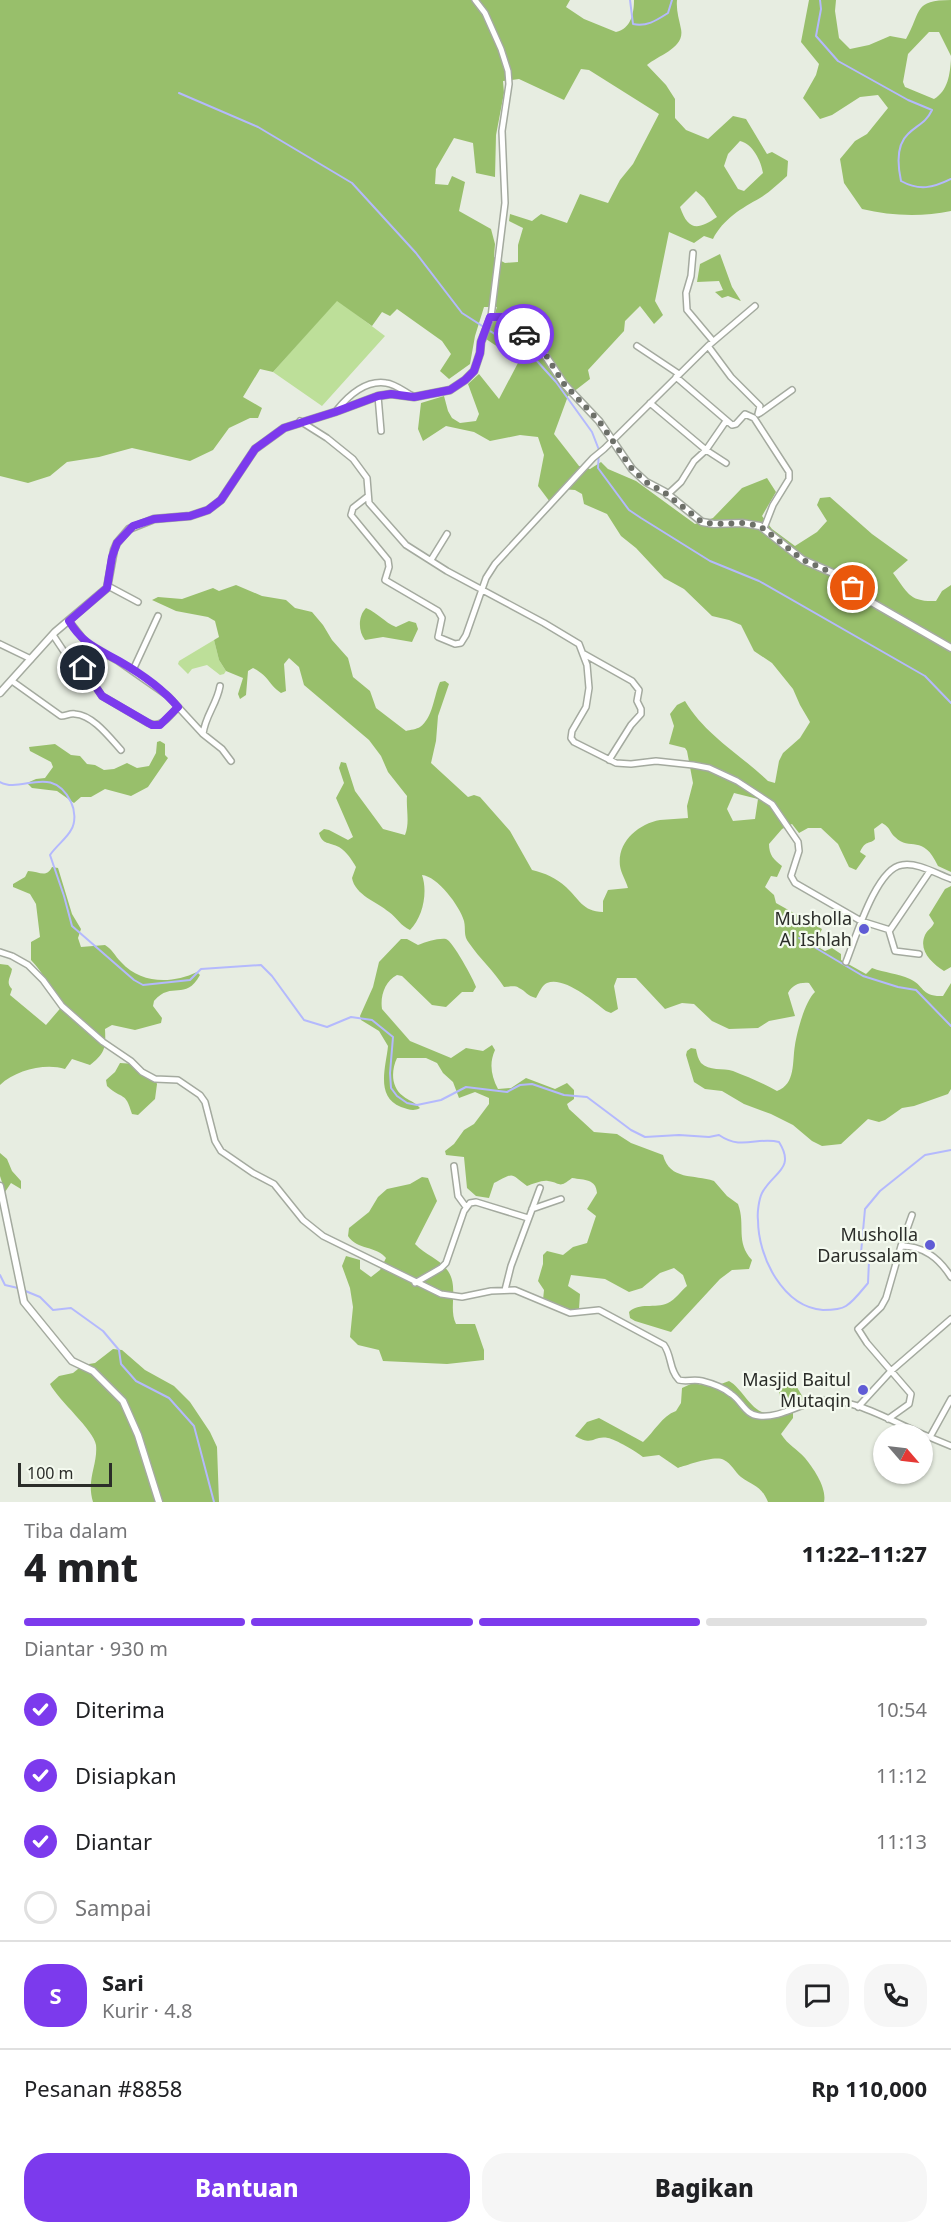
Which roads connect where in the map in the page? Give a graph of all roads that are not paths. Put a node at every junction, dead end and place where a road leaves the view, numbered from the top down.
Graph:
1 (475, 0) edge
2 (693, 253) dead end
3 (755, 306) dead end
4 (490, 317) junction
5 (713, 341) junction
6 (637, 346) dead end
7 (708, 346) junction
8 (678, 375) junction
9 (792, 390) dead end
10 (378, 396) junction
11 (414, 397) junction
12 (650, 403) junction
13 (335, 412) junction
14 (756, 416) junction
15 (300, 421) junction
16 (726, 421) junction
17 (381, 431) dead end
18 (613, 439) junction
19 (706, 450) junction
20 (726, 463) dead end
21 (668, 495) junction
22 (367, 497) junction
23 (764, 528) junction
24 (447, 534) dead end
25 (431, 560) junction
26 (108, 586) junction
27 (483, 589) junction
28 (138, 602) dead end
29 (158, 616) dead end
30 (69, 621) junction
31 (53, 635) junction
32 (0, 644) edge
33 (951, 648) edge
34 (584, 654) junction
35 (31, 659) junction
36 (133, 670) junction
37 (12, 681) junction
38 (220, 686) dead end
39 (0, 693) edge
40 (178, 707) junction
41 (203, 734) junction
42 (121, 750) dead end
43 (231, 760) dead end
44 (609, 760) junction
45 (930, 871) junction
46 (951, 879) edge
47 (861, 921) junction
48 (889, 931) junction
49 (0, 952) edge
50 (919, 954) dead end
51 (846, 962) dead end
52 (454, 1166) dead end
53 (0, 1186) edge
54 (540, 1188) dead end
55 (561, 1198) dead end
56 (466, 1207) junction
57 (532, 1209) junction
58 (912, 1215) dead end
59 (528, 1218) junction
60 (901, 1246) junction
61 (951, 1277) edge
62 (415, 1283) junction
63 (505, 1290) junction
64 (951, 1319) edge
65 (891, 1371) junction
66 (951, 1399) edge
67 (858, 1407) junction
68 (888, 1419) junction
69 (899, 1424) edge
70 (933, 1432) edge
71 (933, 1438) edge
72 (951, 1446) edge
73 (159, 1502) edge

1 - 4 street
2 - 5 street
3 - 5 street
4 - 11 street
4 - 18 street
5 - 7 street
6 - 8 street
7 - 8 street
7 - 14 street
8 - 12 street
8 - 16 street
9 - 14 street
10 - 11 street
10 - 13 street
10 - 17 street
11 - 13 street
12 - 18 street
12 - 19 street
13 - 15 street
14 - 16 street
14 - 23 street
15 - 22 street
15 - 26 street
16 - 19 street
18 - 21 street
18 - 27 street
19 - 20 street
19 - 21 street
21 - 23 street
22 - 25 street
22 - 27 street
23 - 33 street
24 - 25 street
25 - 27 street
26 - 28 street
26 - 30 street
27 - 34 street
29 - 36 street
30 - 31 street
30 - 36 street
31 - 35 street
31 - 40 street
32 - 35 street
34 - 44 street
34 - 44 street
35 - 37 street
36 - 40 street
37 - 39 street
37 - 42 street
38 - 41 street
40 - 41 street
41 - 43 street
44 - 47 street
45 - 46 street
45 - 47 street
45 - 48 street
47 - 48 street
47 - 51 street
48 - 50 street
49 - 62 street
52 - 56 street
53 - 73 street
54 - 57 street
55 - 57 street
56 - 59 street
56 - 62 street
57 - 59 street
58 - 60 street
59 - 63 street
60 - 61 street
60 - 65 street
62 - 63 street
63 - 67 street
64 - 65 street
65 - 67 street
65 - 68 street
66 - 70 street
67 - 68 street
68 - 69 street
71 - 72 street

